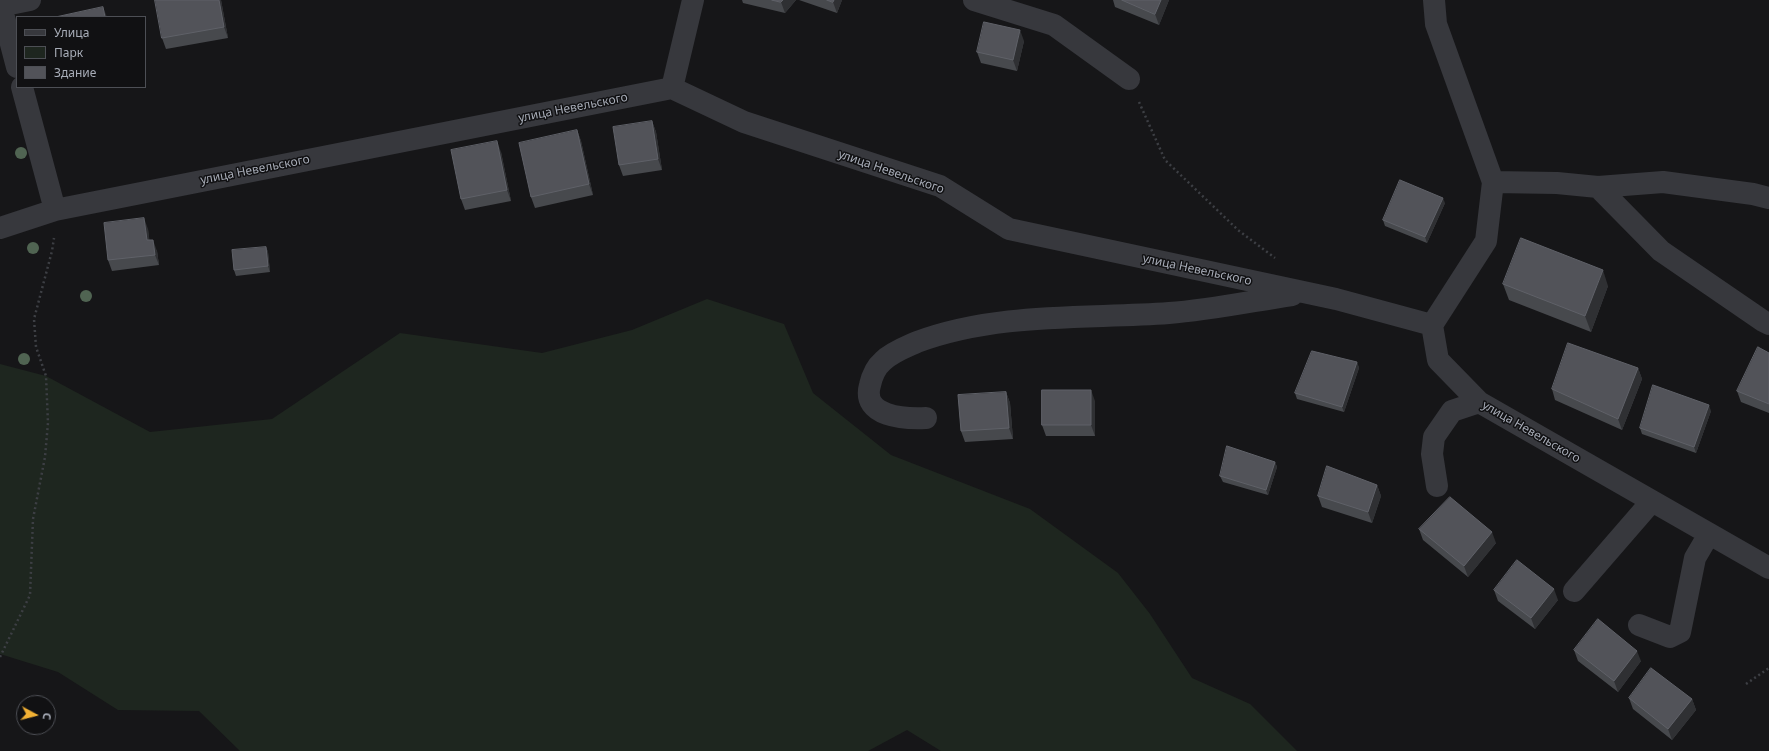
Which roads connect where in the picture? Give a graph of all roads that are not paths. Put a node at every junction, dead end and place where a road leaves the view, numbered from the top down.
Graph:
1 (30, 0) edge
2 (693, 0) edge
3 (974, 0) edge
4 (1434, 0) edge
5 (0, 2) edge
6 (0, 6) edge
7 (16, 63) edge
8 (1129, 79) road end
9 (22, 88) edge
10 (672, 88) junction
11 (1493, 182) junction
12 (1598, 187) junction
13 (1769, 198) edge
14 (55, 210) junction
15 (0, 228) edge
16 (1306, 293) junction
17 (1769, 324) edge
18 (1432, 325) junction
19 (1479, 402) junction
20 (926, 418) dead end
21 (1437, 486) dead end
22 (1652, 501) junction
23 (1709, 534) junction
24 (1769, 568) edge
25 (1574, 591) dead end
26 (1639, 625) dead end

1 - 6 street
2 - 10 street
3 - 8 street
4 - 11 street
5 - 6 street
6 - 7 street
9 - 14 street
10 - 14 street, улица Невельского
10 - 16 street, улица Невельского
11 - 12 street
11 - 18 street
12 - 13 street
12 - 17 street
14 - 15 street, улица Невельского
16 - 18 street, улица Невельского
16 - 20 street
18 - 19 street, улица Невельского
19 - 21 street
19 - 22 street, улица Невельского
22 - 23 street, улица Невельского
22 - 25 street
23 - 24 street, улица Невельского
23 - 26 street

